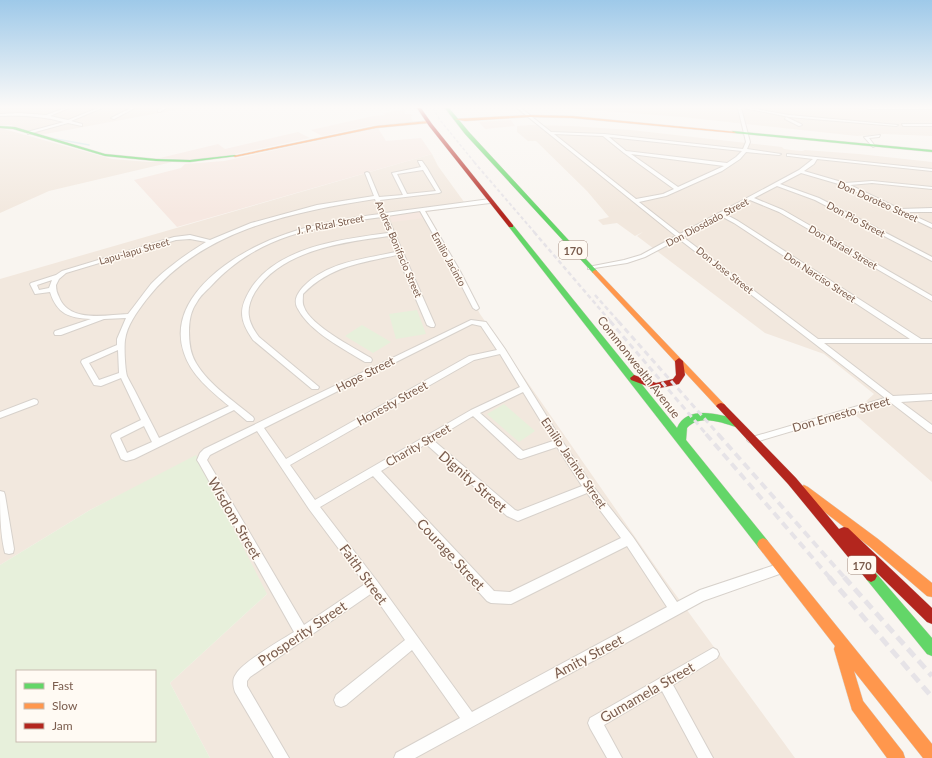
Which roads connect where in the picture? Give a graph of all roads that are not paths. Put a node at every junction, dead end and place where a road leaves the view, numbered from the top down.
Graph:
1 (66, 143) edge
2 (294, 143) edge
3 (445, 143) edge
4 (480, 143) edge
5 (563, 143) edge
6 (614, 143) edge
7 (682, 143) edge
8 (747, 143) edge
9 (848, 143) edge
10 (871, 143) edge
11 (873, 146) junction
12 (745, 150) junction
13 (931, 151) edge
14 (625, 152) junction
15 (778, 154) dead end
16 (789, 155) dead end
17 (816, 158) junction
18 (420, 162) dead end
19 (729, 165) junction
20 (425, 168) junction
21 (932, 170) edge
22 (801, 172) junction
23 (367, 173) dead end
24 (778, 184) junction
25 (844, 184) junction
26 (932, 188) edge
27 (678, 189) junction
28 (406, 196) junction
29 (377, 198) junction
30 (751, 199) junction
31 (635, 200) junction
32 (490, 201) junction
33 (422, 210) junction
34 (898, 210) junction
35 (932, 210) edge
36 (721, 214) junction
37 (383, 215) junction
38 (932, 226) edge
39 (391, 234) junction
40 (681, 237) junction
41 (212, 242) junction
42 (400, 253) junction
43 (932, 259) edge
44 (590, 268) junction
45 (58, 276) junction
46 (52, 289) junction
47 (932, 299) edge
48 (476, 308) dead end
49 (107, 316) junction
50 (130, 316) junction
51 (472, 322) joint
52 (431, 325) dead end
53 (58, 333) dead end
54 (816, 341) junction
55 (919, 341) junction
56 (932, 341) edge
57 (121, 346) junction
58 (502, 351) junction
59 (368, 360) dead end
60 (679, 361) junction
61 (123, 374) junction
62 (631, 376) junction
63 (315, 387) dead end
64 (524, 388) junction
65 (932, 397) edge
66 (892, 399) junction
67 (34, 402) dead end
68 (236, 406) junction
69 (474, 412) junction
70 (0, 415) edge
71 (250, 419) dead end
72 (146, 422) junction
73 (736, 423) junction
74 (259, 427) junction
75 (932, 430) edge
76 (427, 440) junction
77 (752, 440) junction
78 (681, 441) junction
79 (157, 443) junction
80 (559, 443) junction
81 (284, 464) junction
82 (374, 470) junction
83 (792, 481) junction
84 (589, 488) junction
85 (0, 495) edge
86 (313, 506) junction
87 (629, 540) junction
88 (9, 549) dead end
89 (781, 568) junction
90 (373, 585) junction
91 (932, 591) edge
92 (675, 609) junction
93 (932, 617) edge
94 (302, 634) junction
95 (412, 642) junction
96 (839, 642) junction
97 (932, 649) edge
98 (713, 654) dead end
99 (665, 683) junction
100 (341, 700) dead end
101 (470, 720) junction
102 (932, 757) edge
103 (282, 758) edge
104 (401, 758) edge
105 (615, 758) edge
106 (706, 758) edge
107 (897, 758) edge

1 - 2 main road
3 - 32 main road, Commonwealth Avenue / 170
4 - 44 main road, 170
5 - 31 street, Don Jose Street
6 - 14 street
7 - 12 street
8 - 12 street
9 - 11 main road
10 - 11 street
11 - 13 main road
12 - 15 street
12 - 19 street
14 - 19 street
14 - 27 street
16 - 17 street
17 - 21 street
17 - 22 street, Don Diosdado Street
18 - 20 street
19 - 27 street
20 - 28 street
20 - 28 street
22 - 24 street, Don Diosdado Street
22 - 25 street, Don Doroteo Street
23 - 29 street, Andres Bonifacio Street
24 - 30 street, Don Diosdado Street
24 - 43 street, Don Pio Street
25 - 26 street
25 - 34 street, Don Doroteo Street
27 - 31 street
28 - 29 street
29 - 37 street, Andres Bonifacio Street
29 - 41 street
30 - 36 street, Don Diosdado Street
30 - 47 street, Don Rafael Street
31 - 40 street, Don Jose Street
32 - 33 street, J. P. Rizal Street
32 - 62 main road, Commonwealth Avenue / 170
33 - 37 street, J. P. Rizal Street
33 - 48 street, Emilio Jacinto
34 - 35 street
34 - 38 street, Don Doroteo Street
36 - 40 street, Don Diosdado Street
36 - 55 street, Don Narciso Street
37 - 39 street, Andres Bonifacio Street
37 - 68 street, J. P. Rizal Street
39 - 42 street, Andres Bonifacio Street
39 - 63 street
40 - 44 street, Don Diosdado Street
40 - 54 street, Don Jose Street
41 - 45 street, Lapu-lapu Street
41 - 50 street
42 - 52 street, Andres Bonifacio Street
42 - 59 street
44 - 60 main road, 170
45 - 46 street
45 - 46 street, Lapu-lapu Street
46 - 49 street
49 - 50 street
49 - 53 street
50 - 57 street
51 - 58 street, Emilio Jacinto Street
51 - 74 street, Hope Street
54 - 55 street
54 - 66 street, Don Jose Street
55 - 56 street
57 - 61 street
57 - 61 street
58 - 64 street, Emilio Jacinto Street
58 - 81 street, Honesty Street
60 - 62 main road
60 - 73 main road, 170
61 - 72 street
62 - 78 main road, Commonwealth Avenue / 170
64 - 69 street, Charity Street
64 - 80 street, Emilio Jacinto Street
65 - 66 street, Don Ernesto Street
66 - 75 street, Don Jose Street
66 - 77 street, Don Ernesto Street
67 - 70 street
68 - 71 street, J. P. Rizal Street
68 - 79 street
69 - 76 street, Charity Street
69 - 80 street
72 - 79 street
72 - 79 street
73 - 77 main road, 170
73 - 78 main road
74 - 81 street, Faith Street
74 - 94 street, Wisdom Street
76 - 82 street, Charity Street
76 - 84 street, Dignity Street
77 - 83 main road, 170
78 - 89 main road, Commonwealth Avenue / 170
80 - 84 street, Emilio Jacinto Street
81 - 86 street, Faith Street
82 - 86 street, Charity Street
82 - 87 street, Courage Street
83 - 91 main road, 170
83 - 93 main road
83 - 97 main road, 170
84 - 87 street, Emilio Jacinto Street
85 - 88 street
86 - 90 street, Faith Street
87 - 92 street, Emilio Jacinto Street
89 - 92 street, Amity Street
89 - 96 main road, Commonwealth Avenue / 170
90 - 94 street, Prosperity Street
90 - 95 street, Faith Street
92 - 101 street, Amity Street
94 - 103 street, Prosperity Street
95 - 100 street
95 - 101 street, Faith Street
96 - 102 main road, Commonwealth Avenue / 170
96 - 107 main road, Commonwealth Avenue / 170
98 - 99 street, Gumamela Street
99 - 105 street, Gumamela Street
99 - 106 street
101 - 104 street, Amity Street

